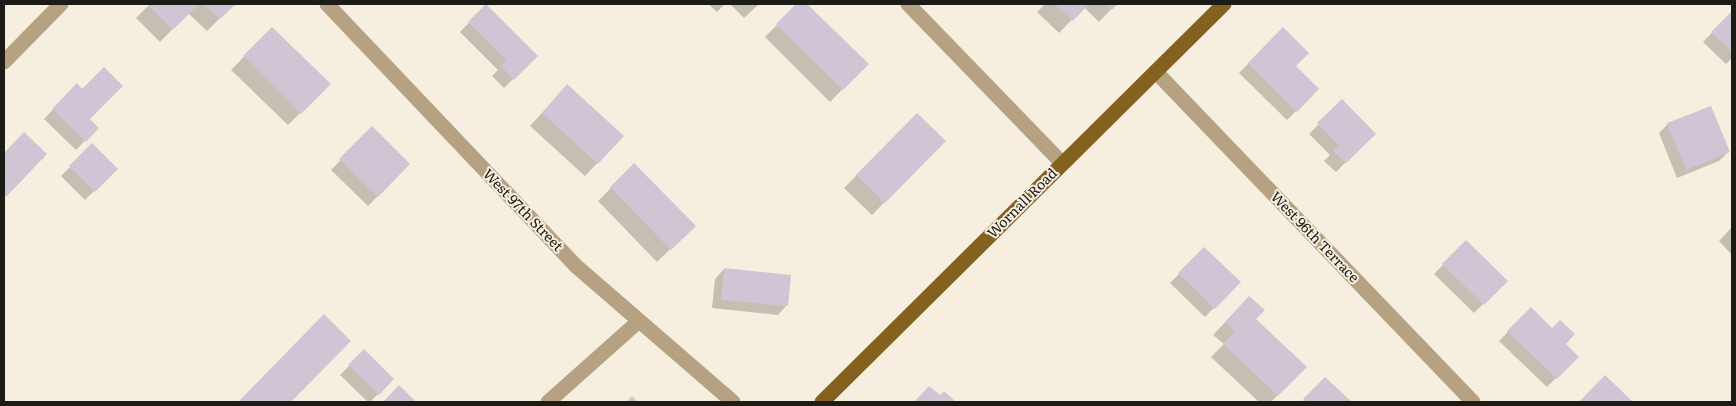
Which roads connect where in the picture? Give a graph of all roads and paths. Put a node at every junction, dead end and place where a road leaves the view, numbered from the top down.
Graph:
1 (61, 4) edge
2 (327, 4) edge
3 (908, 4) edge
4 (1224, 4) edge
5 (4, 62) edge
6 (1156, 72) junction
7 (1062, 163) junction
8 (639, 321) junction
9 (548, 402) edge
10 (733, 402) edge
11 (822, 402) edge
12 (1473, 402) edge

1 - 5 street
2 - 8 street, West 97th Street
3 - 7 street
4 - 6 main road, Wornall Road
6 - 7 main road, Wornall Road
6 - 12 street, West 96th Terrace
7 - 11 main road, Wornall Road
8 - 9 street
8 - 10 street, West 97th Street

